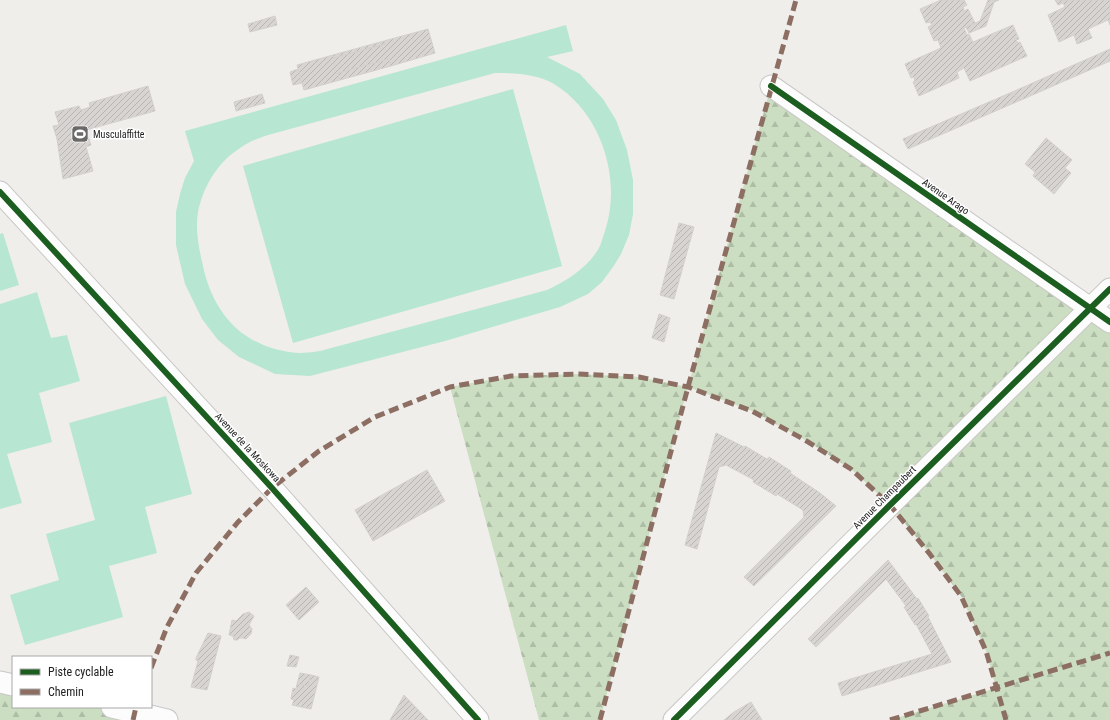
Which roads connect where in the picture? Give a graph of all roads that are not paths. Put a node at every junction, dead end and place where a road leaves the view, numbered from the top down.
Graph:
1 (771, 86) dead end
2 (0, 192) edge
3 (1110, 289) edge
4 (1090, 308) junction
5 (1110, 322) edge
6 (0, 682) edge
7 (12, 685) edge
8 (116, 708) edge
9 (167, 720) edge
10 (478, 720) edge
11 (674, 720) edge

1 - 4 street, Avenue Arago
2 - 10 street, Avenue de la Moskowa
3 - 4 street, Avenue Champaubert
4 - 5 street, Avenue Arago
4 - 11 street, Avenue Champaubert
6 - 7 street
8 - 9 street

